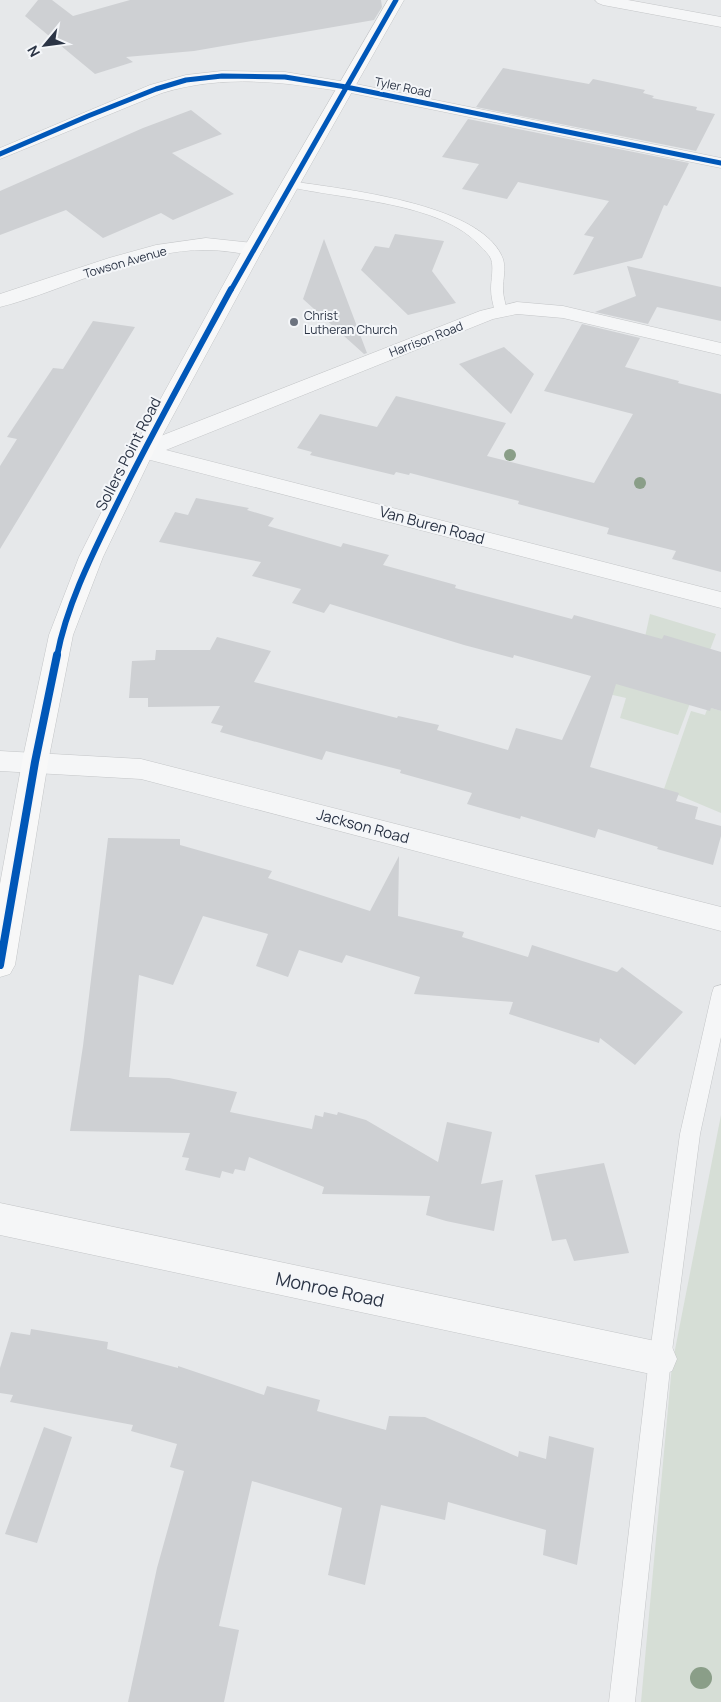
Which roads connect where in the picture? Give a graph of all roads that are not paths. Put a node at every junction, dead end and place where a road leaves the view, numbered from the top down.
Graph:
1 (396, 0) edge
2 (603, 0) edge
3 (622, 2) edge
4 (721, 22) edge
5 (346, 87) junction
6 (0, 154) edge
7 (721, 163) edge
8 (290, 184) junction
9 (253, 249) junction
10 (0, 301) edge
11 (501, 312) junction
12 (721, 348) edge
13 (143, 451) junction
14 (721, 600) edge
15 (0, 762) edge
16 (34, 762) junction
17 (721, 919) edge
18 (0, 965) edge
19 (721, 993) edge
20 (0, 1219) edge
21 (660, 1359) junction
22 (622, 1702) edge

1 - 5 street, Sollers Point Road
2 - 3 street
3 - 4 street
5 - 6 street, Tyler Road
5 - 7 street, Tyler Road
5 - 8 street, Sollers Point Road
8 - 9 street, Sollers Point Road
8 - 11 lane
9 - 10 street, Towson Avenue
9 - 13 street, Sollers Point Road
11 - 12 street, Harrison Road
11 - 13 street, Harrison Road
13 - 14 street, Van Buren Road
13 - 16 street, Sollers Point Road
15 - 16 street, Jackson Road
16 - 17 street, Jackson Road
16 - 18 street, Sollers Point Road
19 - 21 lane
20 - 21 street, Monroe Road
21 - 22 lane

